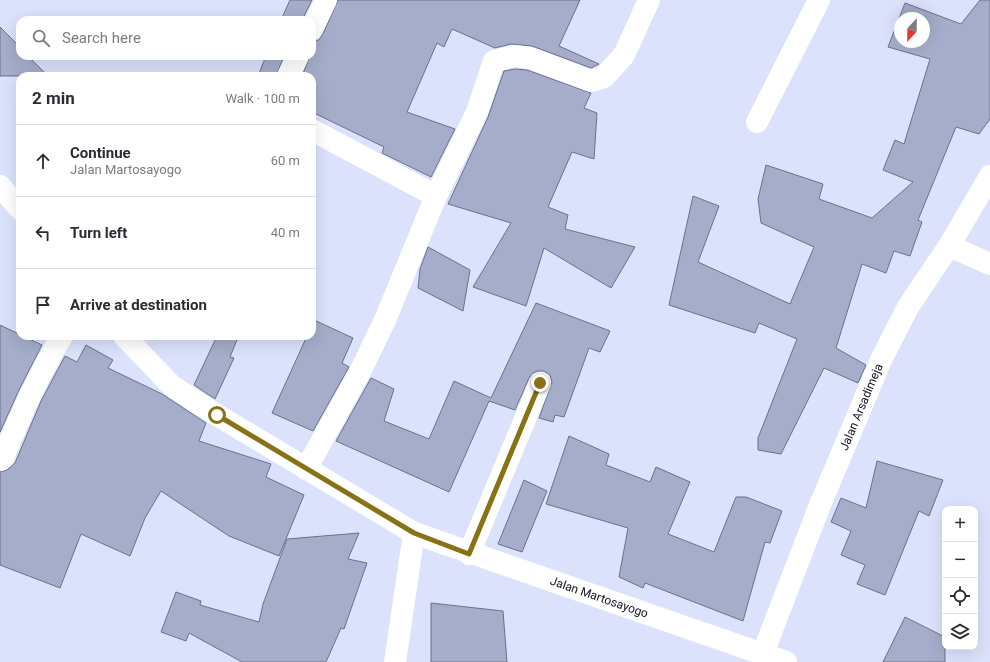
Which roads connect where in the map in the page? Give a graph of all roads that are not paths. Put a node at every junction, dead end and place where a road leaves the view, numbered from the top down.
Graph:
1 (326, 0) edge
2 (649, 0) edge
3 (818, 0) edge
4 (316, 20) edge
5 (296, 60) edge
6 (290, 72) edge
7 (757, 122) dead end
8 (316, 132) edge
9 (990, 176) edge
10 (0, 186) edge
11 (436, 196) junction
12 (16, 204) edge
13 (949, 246) junction
14 (990, 264) edge
15 (60, 340) edge
16 (133, 340) edge
17 (540, 383) dead end
18 (0, 460) edge
19 (306, 469) junction
20 (414, 533) junction
21 (469, 554) junction
22 (763, 653) junction
23 (395, 662) edge
24 (786, 662) edge

1 - 4 street
2 - 11 street
3 - 7 street
5 - 6 street
8 - 11 street
9 - 13 street, Jalan Arsadimeja
10 - 12 street
11 - 19 street
13 - 14 street
13 - 22 street, Jalan Arsadimeja
15 - 18 street
16 - 19 street, Jalan Martosayogo
17 - 21 street
19 - 20 street, Jalan Martosayogo
20 - 21 street, Jalan Martosayogo
20 - 23 street
21 - 22 street, Jalan Martosayogo
22 - 24 street, Jalan Martosayogo

